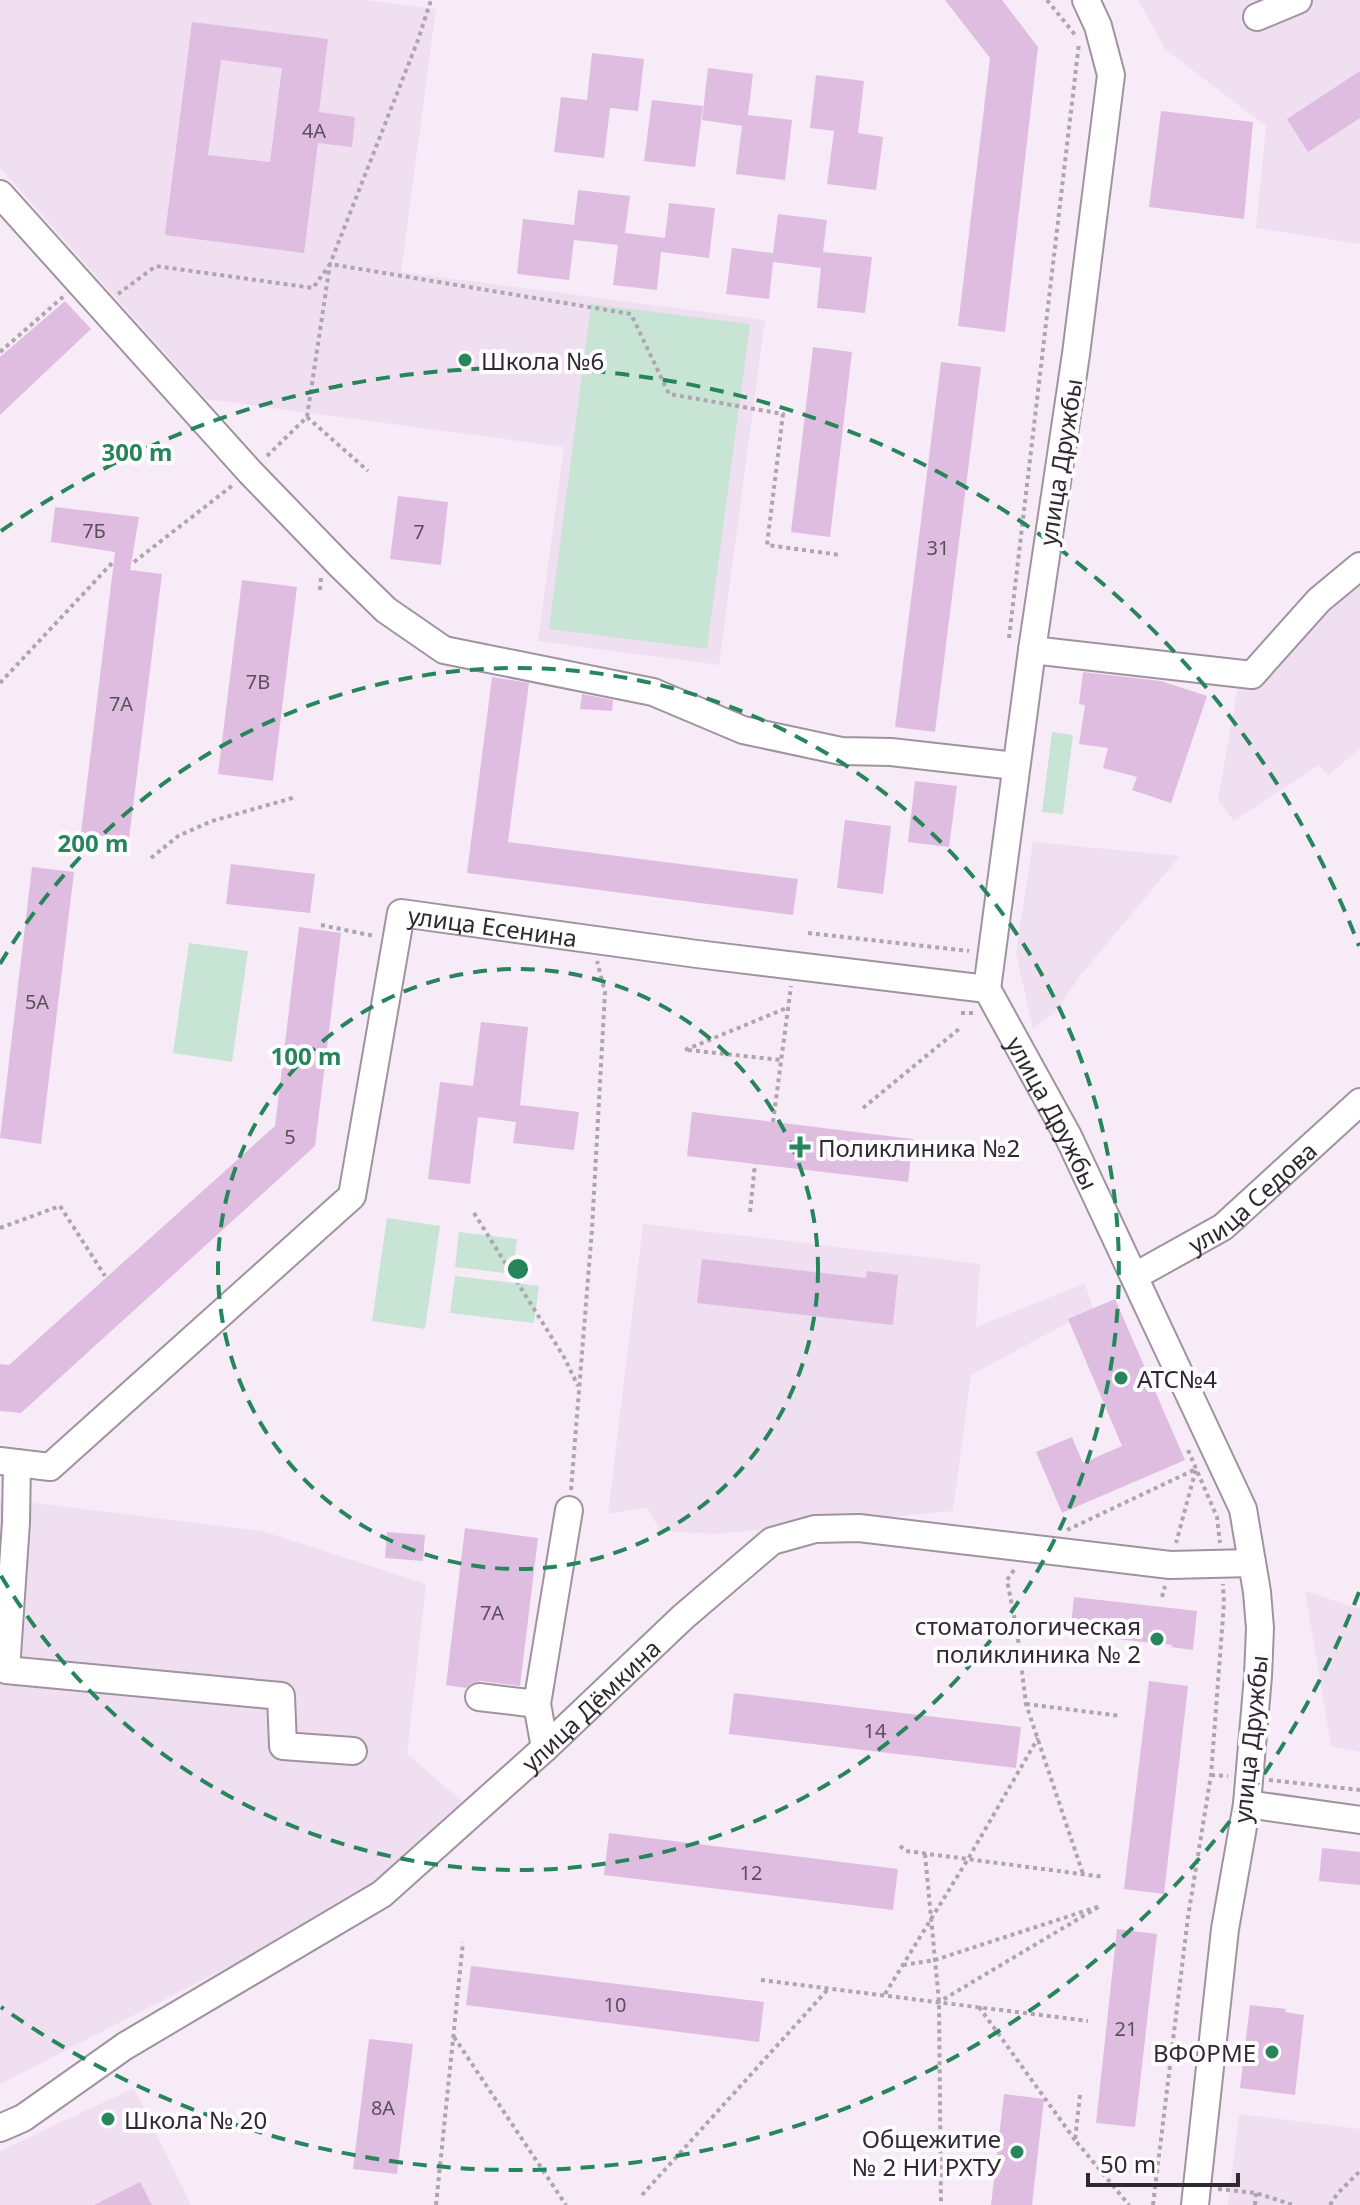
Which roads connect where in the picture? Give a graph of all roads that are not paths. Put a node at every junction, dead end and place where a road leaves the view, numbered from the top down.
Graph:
1 (1086, 0) edge
2 (1298, 0) edge
3 (1257, 17) dead end
4 (0, 194) edge
5 (1360, 566) edge
6 (1020, 648) junction
7 (1015, 766) junction
8 (984, 989) junction
9 (1360, 1102) edge
10 (1135, 1276) junction
11 (9, 1462) edge
12 (569, 1510) road end
13 (1252, 1563) junction
14 (479, 1697) dead end
15 (537, 1704) junction
16 (545, 1748) junction
17 (353, 1751) dead end
18 (1248, 1791) junction
19 (1360, 1820) edge
20 (0, 2128) edge
21 (1196, 2196) edge

1 - 6 street, улица Дружбы
2 - 3 street
4 - 7 street
5 - 6 street
6 - 7 street, улица Дружбы
7 - 8 street, улица Дружбы
8 - 10 street, улица Дружбы
8 - 11 street, улица Есенина
9 - 10 street, улица Седова
10 - 13 street, улица Дружбы
11 - 17 street
12 - 15 street
13 - 16 street, улица Дёмкина
13 - 18 street, улица Дружбы
14 - 15 street
15 - 16 street
16 - 20 street, улица Дёмкина
18 - 19 street
18 - 21 street, улица Дружбы

